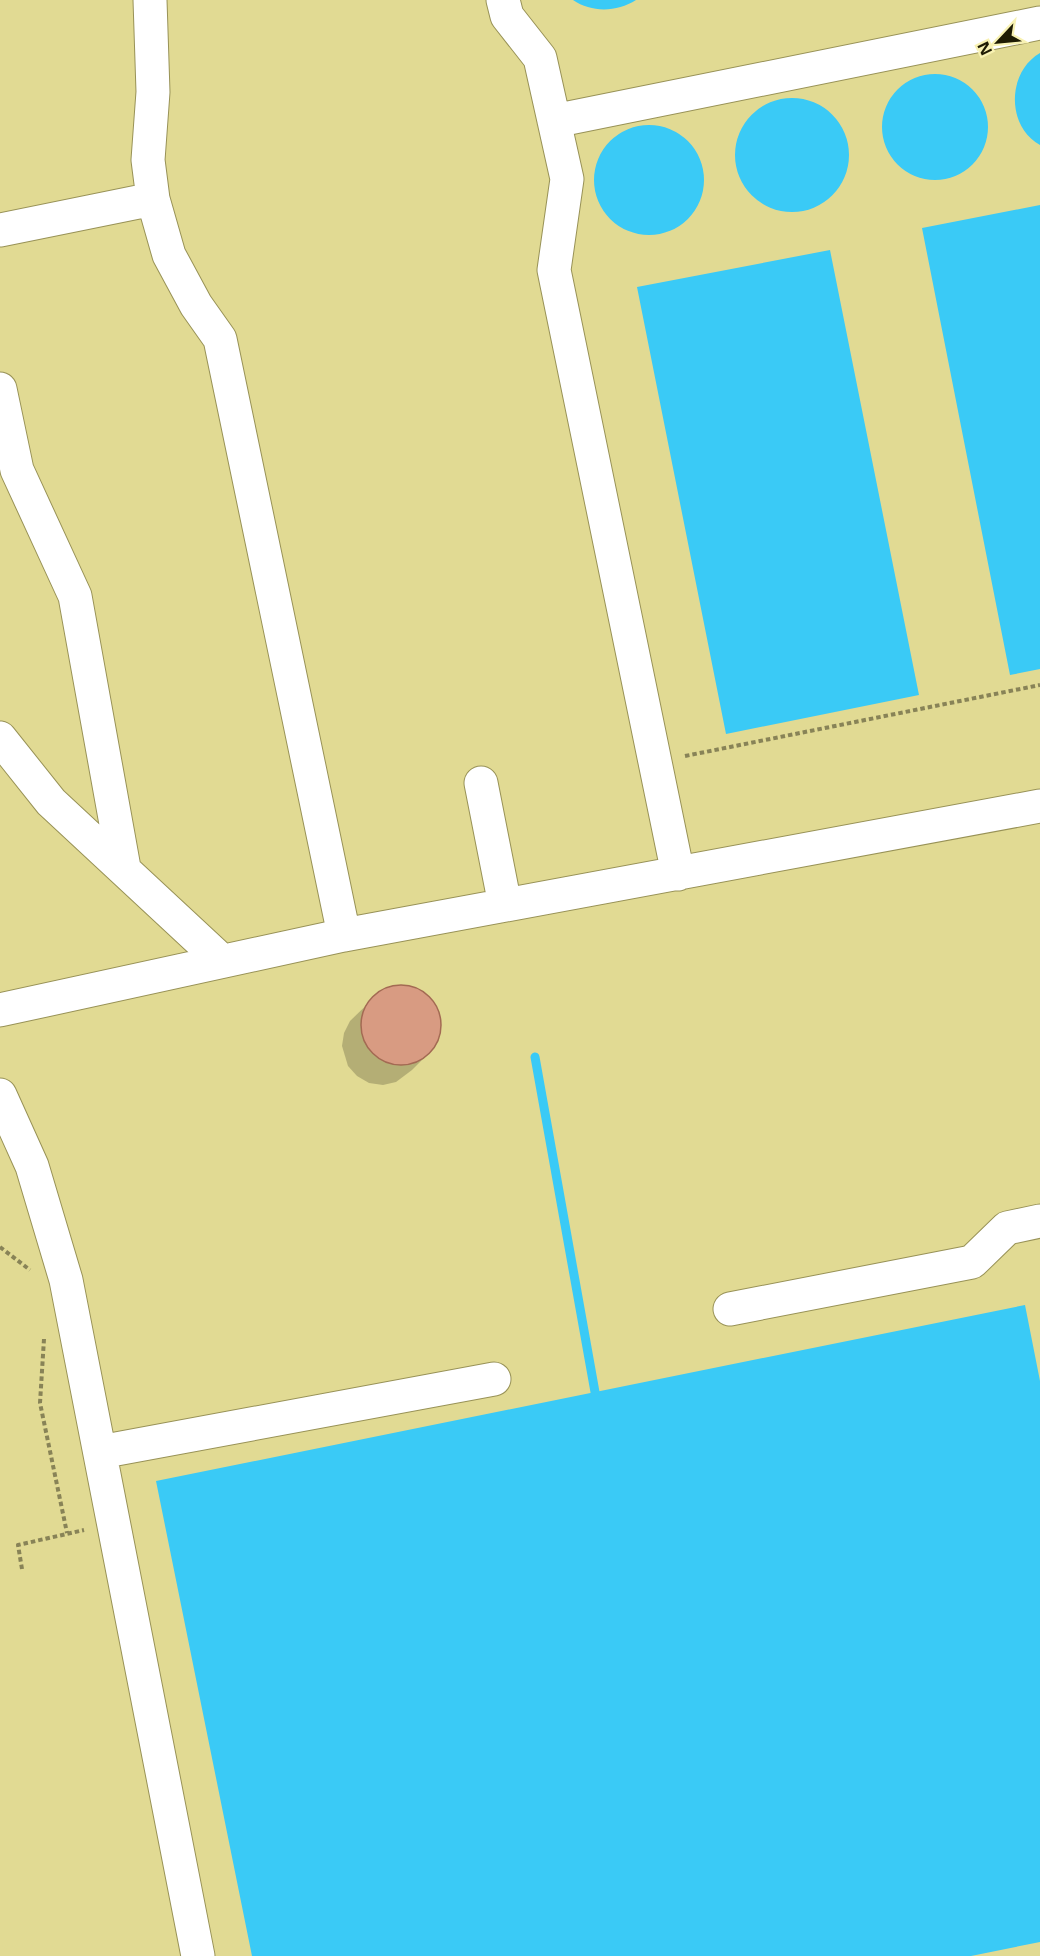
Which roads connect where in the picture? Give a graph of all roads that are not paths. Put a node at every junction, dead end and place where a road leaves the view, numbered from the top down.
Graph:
1 (150, 0) edge
2 (503, 0) edge
3 (1040, 23) edge
4 (554, 121) junction
5 (153, 199) junction
6 (0, 230) edge
7 (0, 388) edge
8 (0, 738) edge
9 (481, 783) dead end
10 (1040, 807) edge
11 (124, 868) junction
12 (678, 874) junction
13 (505, 905) junction
14 (344, 934) junction
15 (222, 961) junction
16 (0, 1010) edge
17 (0, 1095) edge
18 (1040, 1221) edge
19 (730, 1309) dead end
20 (494, 1379) dead end
21 (100, 1452) junction
22 (198, 1956) edge

1 - 5 lane
2 - 4 lane
3 - 4 lane
4 - 12 lane
5 - 6 lane
5 - 14 lane
7 - 11 lane
8 - 11 lane
9 - 13 lane
10 - 12 lane
11 - 15 lane
12 - 13 lane
13 - 14 lane
14 - 15 lane
15 - 16 lane
17 - 21 lane
18 - 19 lane
20 - 21 lane
21 - 22 lane

